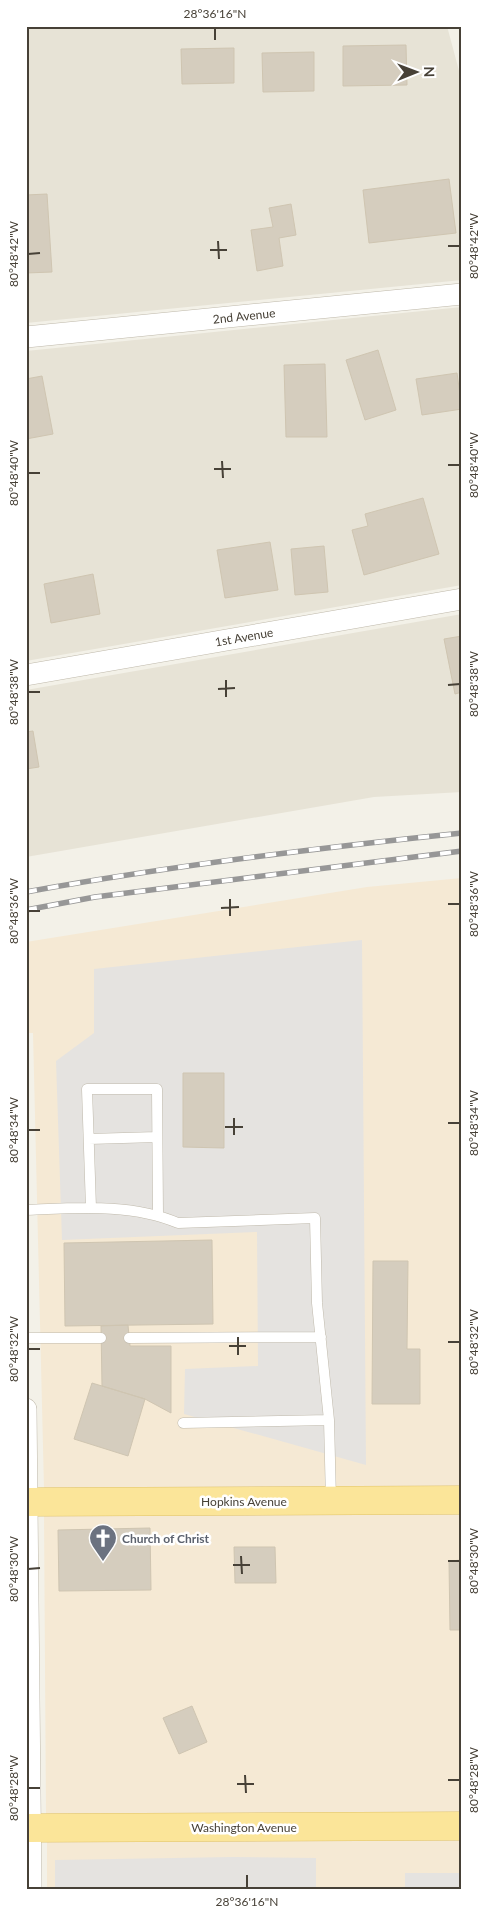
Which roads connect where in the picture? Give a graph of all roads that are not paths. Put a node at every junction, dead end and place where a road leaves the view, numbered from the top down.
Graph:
1 (462, 294) edge
2 (26, 337) edge
3 (462, 600) edge
4 (26, 676) edge
5 (157, 1137) junction
6 (89, 1139) junction
7 (91, 1208) junction
8 (26, 1210) edge
9 (158, 1214) junction
10 (320, 1337) junction
11 (26, 1338) edge
12 (101, 1338) dead end
13 (129, 1338) dead end
14 (26, 1409) edge
15 (329, 1420) junction
16 (184, 1423) dead end
17 (462, 1500) edge
18 (330, 1501) junction
19 (27, 1502) edge
20 (462, 1826) edge
21 (29, 1828) edge
22 (31, 1889) edge

1 - 2 street, 2nd Avenue
3 - 4 street, 1st Avenue
5 - 6 lane
5 - 6 lane
5 - 9 lane
6 - 7 lane
7 - 8 lane
7 - 9 lane
9 - 10 lane
10 - 13 lane
10 - 15 lane
11 - 12 lane
14 - 19 street
15 - 16 lane
15 - 18 lane
17 - 18 main road, Hopkins Avenue
18 - 19 main road, Hopkins Avenue
19 - 21 street
20 - 21 main road, Washington Avenue
21 - 22 street

